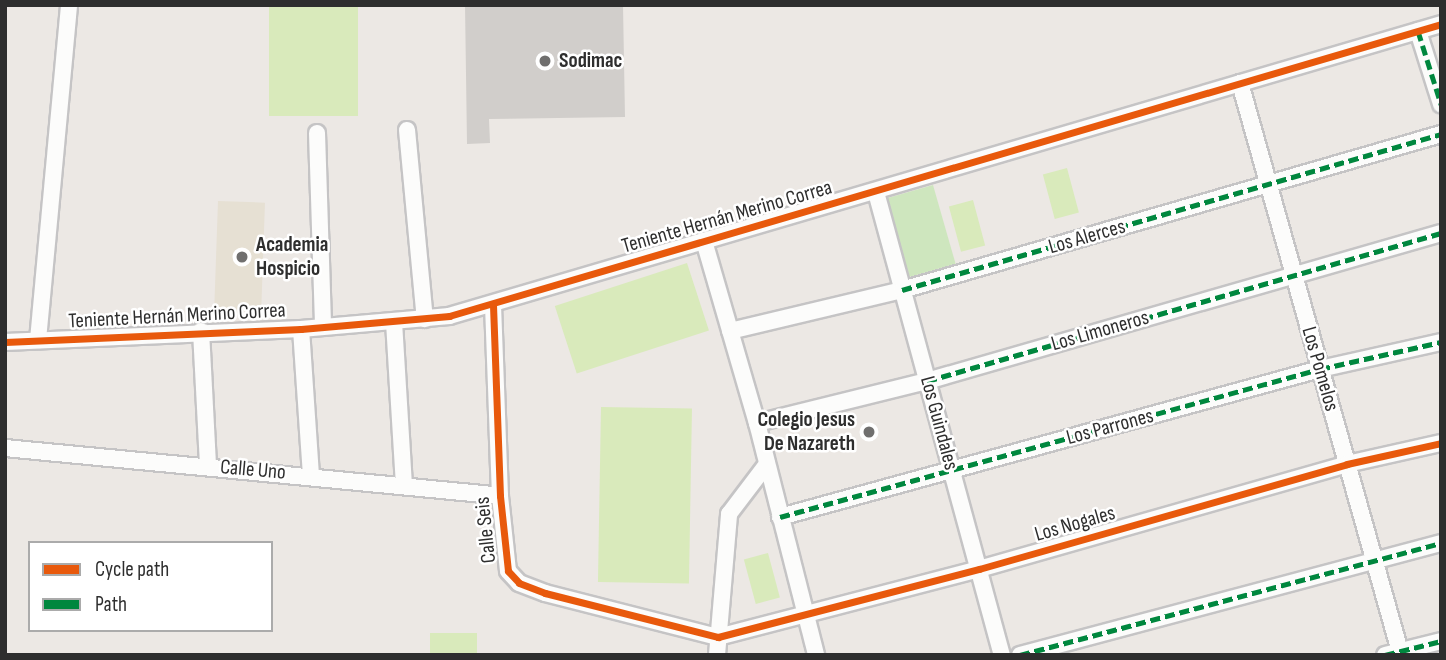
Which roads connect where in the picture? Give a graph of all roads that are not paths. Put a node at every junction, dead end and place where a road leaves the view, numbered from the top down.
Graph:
1 (69, 5) edge
2 (1441, 24) edge
3 (1418, 31) junction
4 (1240, 83) junction
5 (1441, 104) edge
6 (407, 130) dead end
7 (317, 133) dead end
8 (1441, 134) edge
9 (1268, 185) junction
10 (876, 192) junction
11 (1441, 233) edge
12 (704, 241) junction
13 (1294, 276) junction
14 (902, 290) junction
15 (493, 305) junction
16 (425, 319) junction
17 (394, 322) junction
18 (323, 326) junction
19 (301, 328) junction
20 (201, 331) junction
21 (730, 331) junction
22 (38, 340) junction
23 (5, 342) edge
24 (1441, 342) edge
25 (1320, 369) junction
26 (927, 381) junction
27 (757, 423) junction
28 (1441, 443) edge
29 (5, 448) edge
30 (767, 464) junction
31 (1347, 464) junction
32 (208, 466) junction
33 (952, 470) junction
34 (311, 475) junction
35 (404, 485) junction
36 (500, 496) junction
37 (780, 517) junction
38 (1441, 543) edge
39 (1373, 558) junction
40 (979, 569) junction
41 (804, 614) junction
42 (718, 637) junction
43 (1441, 641) edge
44 (1395, 653) edge
45 (717, 655) edge
46 (816, 655) edge
47 (1002, 655) edge
48 (1020, 655) edge

1 - 22 street
2 - 3 street, Teniente Hernán Merino Correa
3 - 4 street, Teniente Hernán Merino Correa
3 - 5 street
4 - 9 street, Los Pomelos
4 - 10 street, Teniente Hernán Merino Correa
6 - 16 street
7 - 18 street
8 - 9 street, Los Alerces
9 - 13 street, Los Pomelos
9 - 14 street, Los Alerces
10 - 12 street, Teniente Hernán Merino Correa
10 - 14 street, Los Guindales
11 - 13 street, Los Limoneros
12 - 15 street, Teniente Hernán Merino Correa
12 - 21 street
13 - 25 street, Los Pomelos
13 - 26 street, Los Limoneros
14 - 21 street, Los Alerces
14 - 26 street, Los Guindales
15 - 16 street, Teniente Hernán Merino Correa
15 - 36 street, Calle Seis
16 - 17 street, Teniente Hernán Merino Correa
17 - 18 street, Teniente Hernán Merino Correa
17 - 35 street
18 - 19 street, Teniente Hernán Merino Correa
19 - 20 street, Teniente Hernán Merino Correa
19 - 34 street
20 - 22 street, Teniente Hernán Merino Correa
20 - 32 street
21 - 27 street
22 - 23 street, Teniente Hernán Merino Correa
24 - 25 street, Los Parrones
25 - 31 street, Los Pomelos
25 - 33 street, Los Parrones
26 - 27 street, Los Limoneros
26 - 33 street, Los Guindales
27 - 30 street
28 - 31 street, Los Nogales
29 - 32 street, Calle Uno
30 - 37 street
30 - 42 street
31 - 39 street, Los Pomelos
31 - 40 street, Los Nogales
32 - 34 street, Calle Uno
33 - 37 street, Los Parrones
33 - 40 street, Los Guindales
34 - 35 street, Calle Uno
35 - 36 street, Calle Uno
36 - 42 street, Calle Seis
37 - 41 street
38 - 39 street
39 - 44 street, Los Pomelos
39 - 48 street
40 - 41 street, Los Nogales
40 - 47 street, Los Guindales
41 - 42 street, Los Nogales
41 - 46 street
42 - 45 street
43 - 44 street

